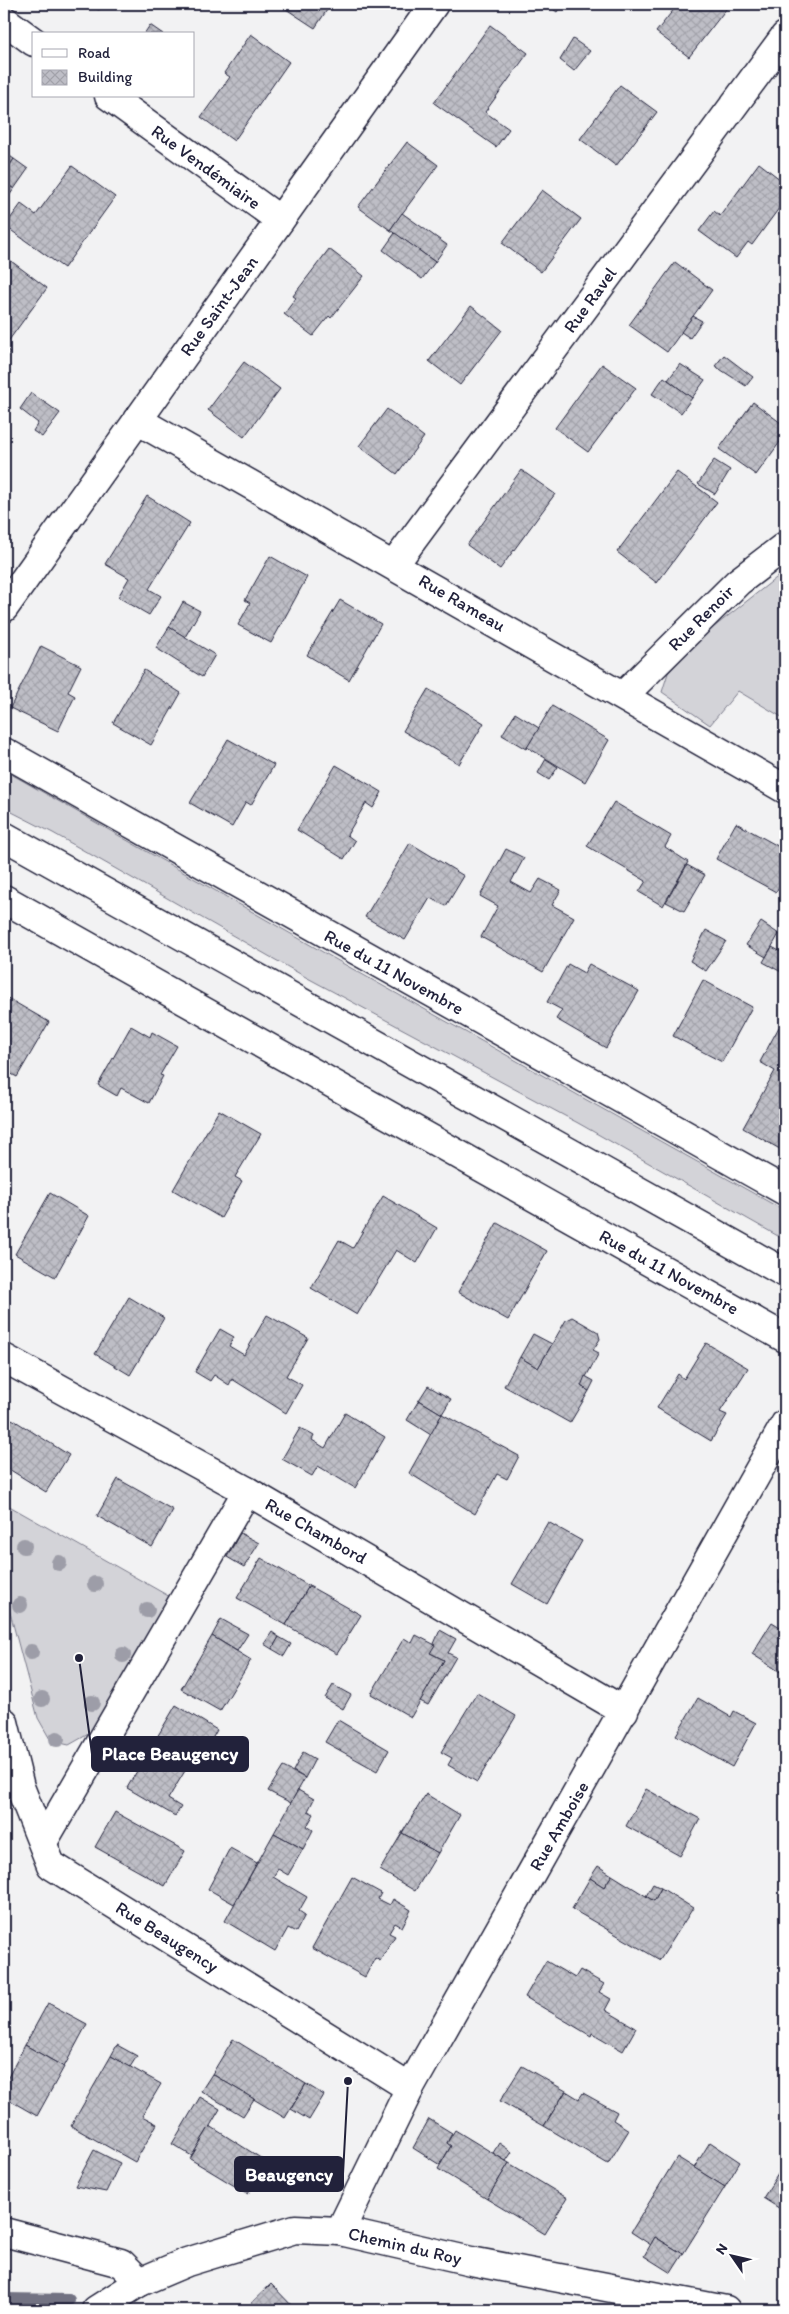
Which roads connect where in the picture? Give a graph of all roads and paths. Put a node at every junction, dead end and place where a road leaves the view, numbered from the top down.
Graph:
1 (434, 4) edge
2 (4, 20) edge
3 (785, 36) edge
4 (32, 41) edge
5 (112, 98) edge
6 (280, 220) junction
7 (137, 420) junction
8 (785, 546) edge
9 (394, 565) junction
10 (4, 608) edge
11 (623, 696) junction
12 (4, 752) edge
13 (785, 789) edge
14 (4, 836) edge
15 (4, 899) edge
16 (785, 1191) edge
17 (785, 1273) edge
18 (785, 1338) edge
19 (4, 1358) edge
20 (785, 1424) edge
21 (247, 1491) junction
22 (624, 1711) junction
23 (4, 1722) edge
24 (43, 1842) junction
25 (410, 2088) junction
26 (340, 2231) junction
27 (4, 2232) edge
28 (140, 2282) junction
29 (96, 2310) edge
30 (726, 2310) edge

1 - 6 street, Rue Saint-Jean
2 - 4 street
3 - 9 street, Rue Ravel
5 - 6 street, Rue Vendémiaire
6 - 7 street, Rue Saint-Jean
7 - 9 street, Rue Rameau
7 - 10 street, Rue Saint-Jean
8 - 11 street, Rue Renoir
9 - 11 street, Rue Rameau
11 - 13 street, Rue Rameau
12 - 16 street, Rue du 11 Novembre
14 - 17 street
15 - 18 street, Rue du 11 Novembre
19 - 21 street, Rue Chambord
20 - 22 street, Rue Amboise
21 - 22 street, Rue Chambord
21 - 24 street
22 - 25 street, Rue Amboise
23 - 24 street, Rue Beaugency
24 - 25 street, Rue Beaugency
25 - 26 street, Rue Amboise
26 - 28 street, Chemin du Roy
26 - 30 street, Chemin du Roy
27 - 28 street
28 - 29 street, Chemin du Roy

